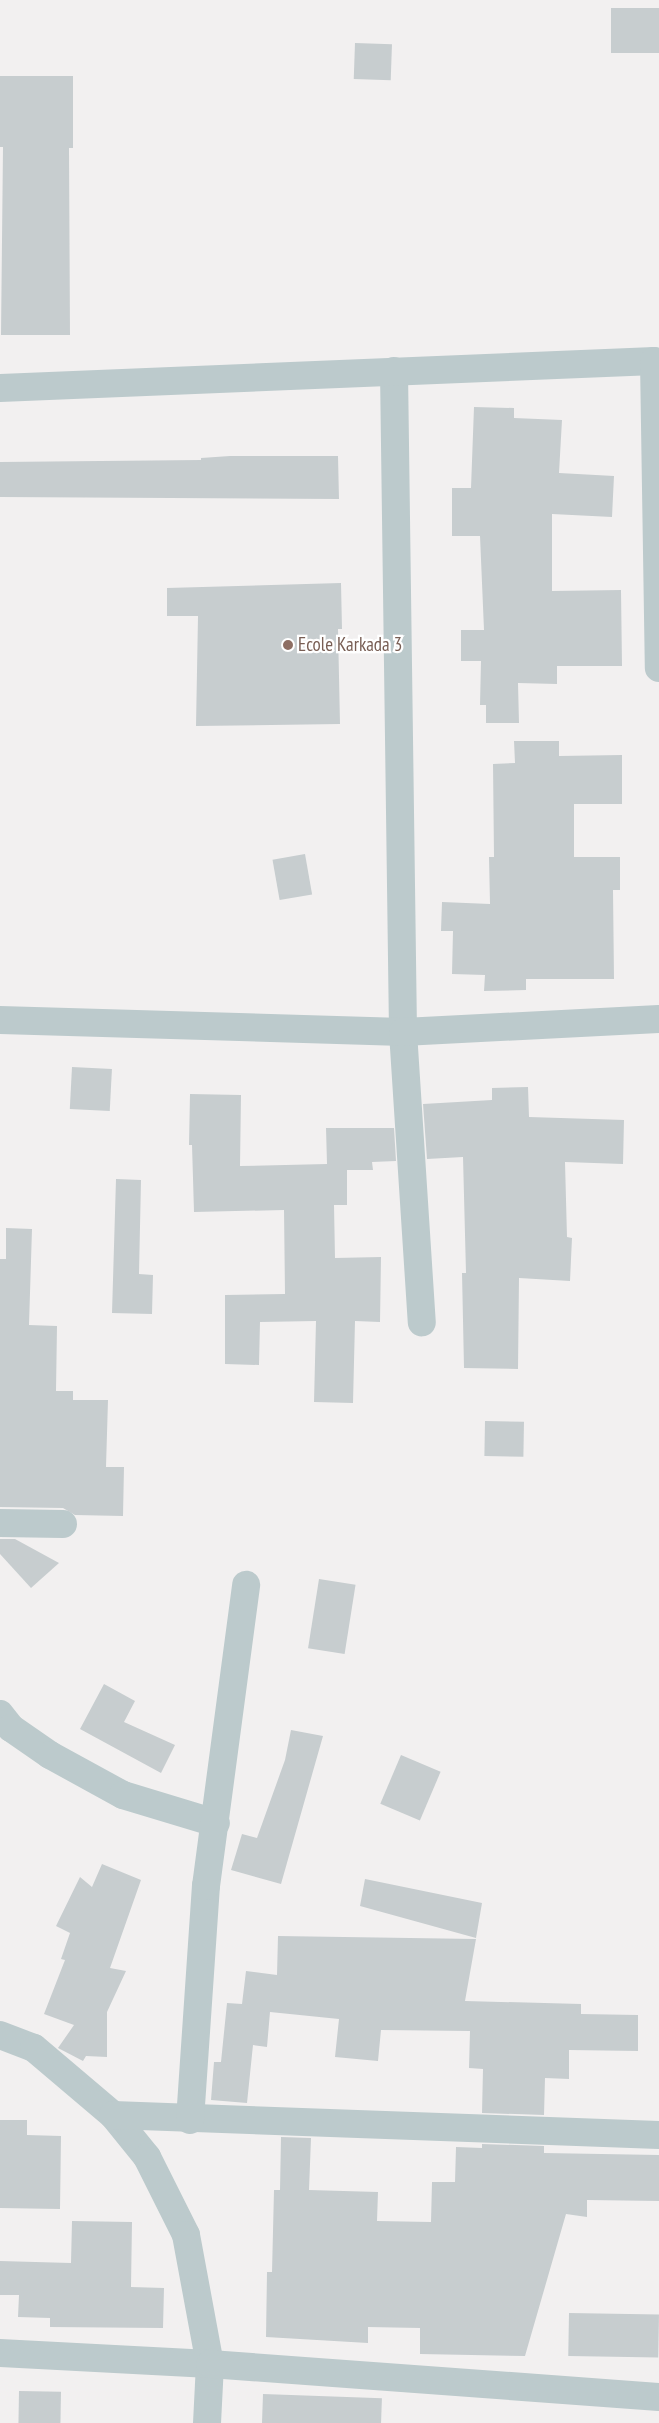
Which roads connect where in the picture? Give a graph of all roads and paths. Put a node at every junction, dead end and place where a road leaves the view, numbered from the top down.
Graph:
1 (394, 372) junction
2 (0, 388) edge
3 (659, 668) edge
4 (659, 1018) edge
5 (0, 1020) edge
6 (403, 1032) junction
7 (422, 1322) dead end
8 (0, 1522) edge
9 (63, 1524) dead end
10 (246, 1585) dead end
11 (0, 1714) edge
12 (216, 1823) junction
13 (0, 2035) edge
14 (113, 2115) junction
15 (190, 2120) junction
16 (659, 2135) edge
17 (0, 2353) edge
18 (210, 2364) junction
19 (659, 2397) edge
20 (207, 2423) edge

1 - 2 street
1 - 3 street
1 - 6 street
4 - 6 street
5 - 6 street
6 - 7 street
8 - 9 street
10 - 12 street
11 - 12 street
12 - 15 street
13 - 14 street
14 - 15 street
14 - 18 street
15 - 16 street
17 - 18 street
18 - 19 street
18 - 20 street

